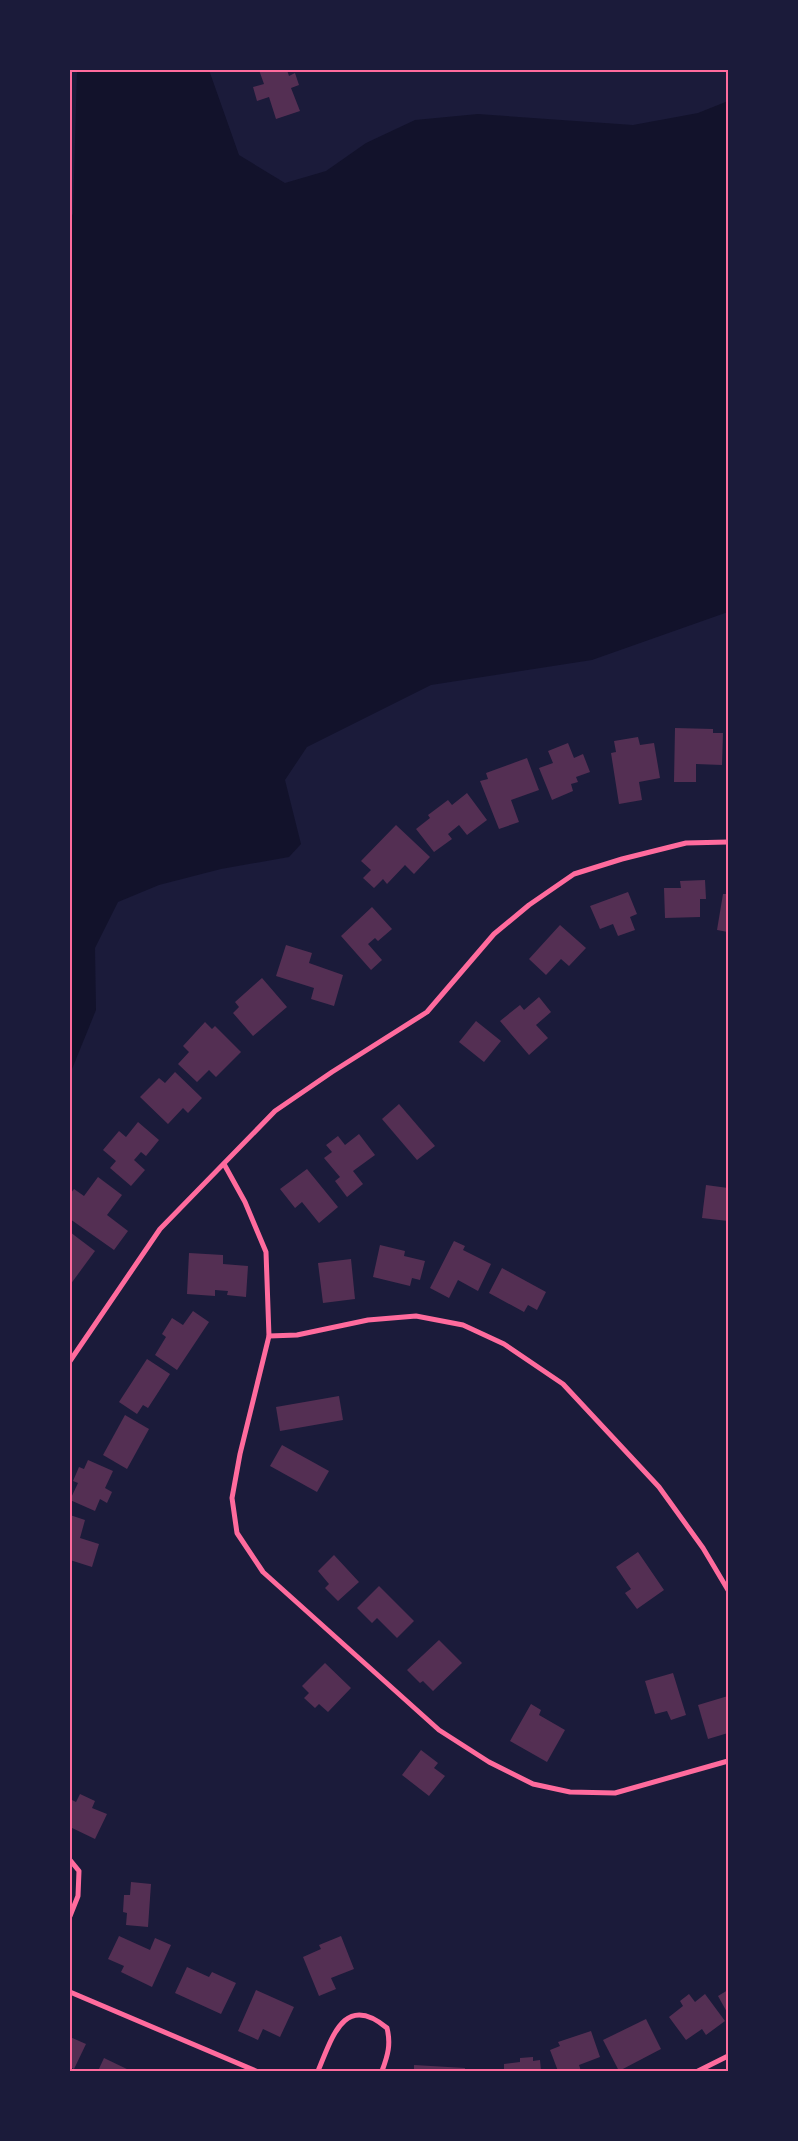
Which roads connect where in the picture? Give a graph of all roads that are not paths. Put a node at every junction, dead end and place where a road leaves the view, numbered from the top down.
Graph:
1 (728, 842) edge
2 (224, 1164) junction
3 (269, 1336) junction
4 (70, 1361) edge
5 (728, 1590) edge
6 (728, 1761) edge
7 (70, 1860) edge
8 (70, 1916) edge
9 (70, 1992) edge
10 (728, 2056) edge
11 (256, 2071) edge
12 (318, 2071) edge
13 (382, 2071) edge
14 (698, 2071) edge

1 - 2 street
2 - 3 street
2 - 4 street
3 - 5 street
3 - 6 street
7 - 8 street
9 - 11 street
10 - 14 street
12 - 13 street

